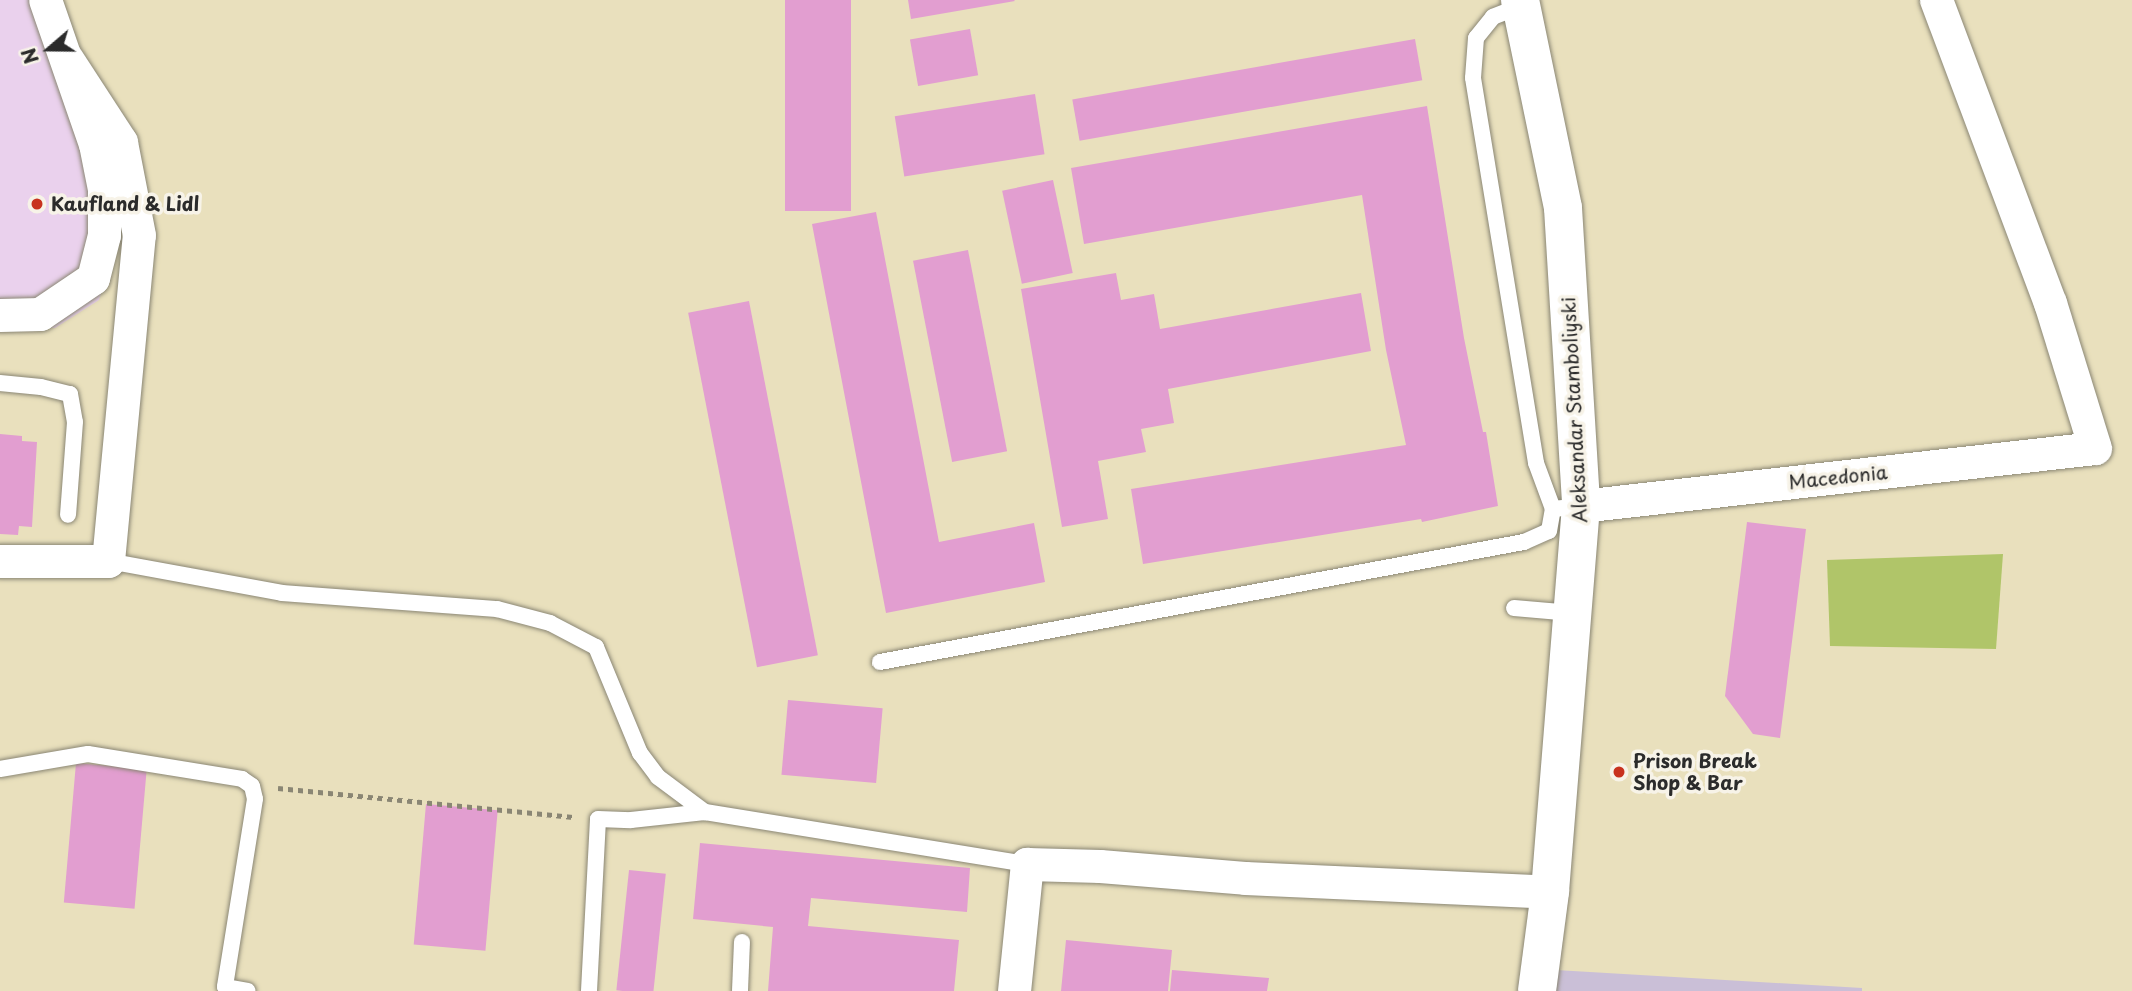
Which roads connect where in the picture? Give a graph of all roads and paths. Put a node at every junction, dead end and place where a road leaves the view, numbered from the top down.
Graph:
1 (45, 0) edge
2 (1936, 0) edge
3 (1521, 3) edge
4 (67, 59) junction
5 (0, 315) edge
6 (0, 383) edge
7 (1567, 507) junction
8 (68, 515) dead end
9 (0, 561) edge
10 (108, 561) junction
11 (1514, 608) dead end
12 (1575, 613) junction
13 (880, 662) dead end
14 (0, 769) edge
15 (253, 786) junction
16 (705, 812) junction
17 (598, 819) junction
18 (1027, 864) junction
19 (1550, 892) junction
20 (742, 942) dead end
21 (248, 991) edge
22 (589, 991) edge
23 (740, 991) edge
24 (1014, 991) edge
25 (1536, 991) edge

1 - 4 street
2 - 7 street, Macedonia
3 - 7 street, Aleksandar Stamboliyski
3 - 7 lane
4 - 5 street
4 - 10 street
6 - 8 lane
7 - 12 street, Aleksandar Stamboliyski
7 - 13 lane
9 - 10 street
10 - 16 lane
11 - 12 lane
12 - 19 street, Aleksandar Stamboliyski
14 - 15 lane
15 - 17 path
15 - 21 lane
16 - 17 lane
16 - 18 lane
17 - 22 lane
18 - 19 street
18 - 24 street
19 - 25 street, Aleksandar Stamboliyski
20 - 23 lane

